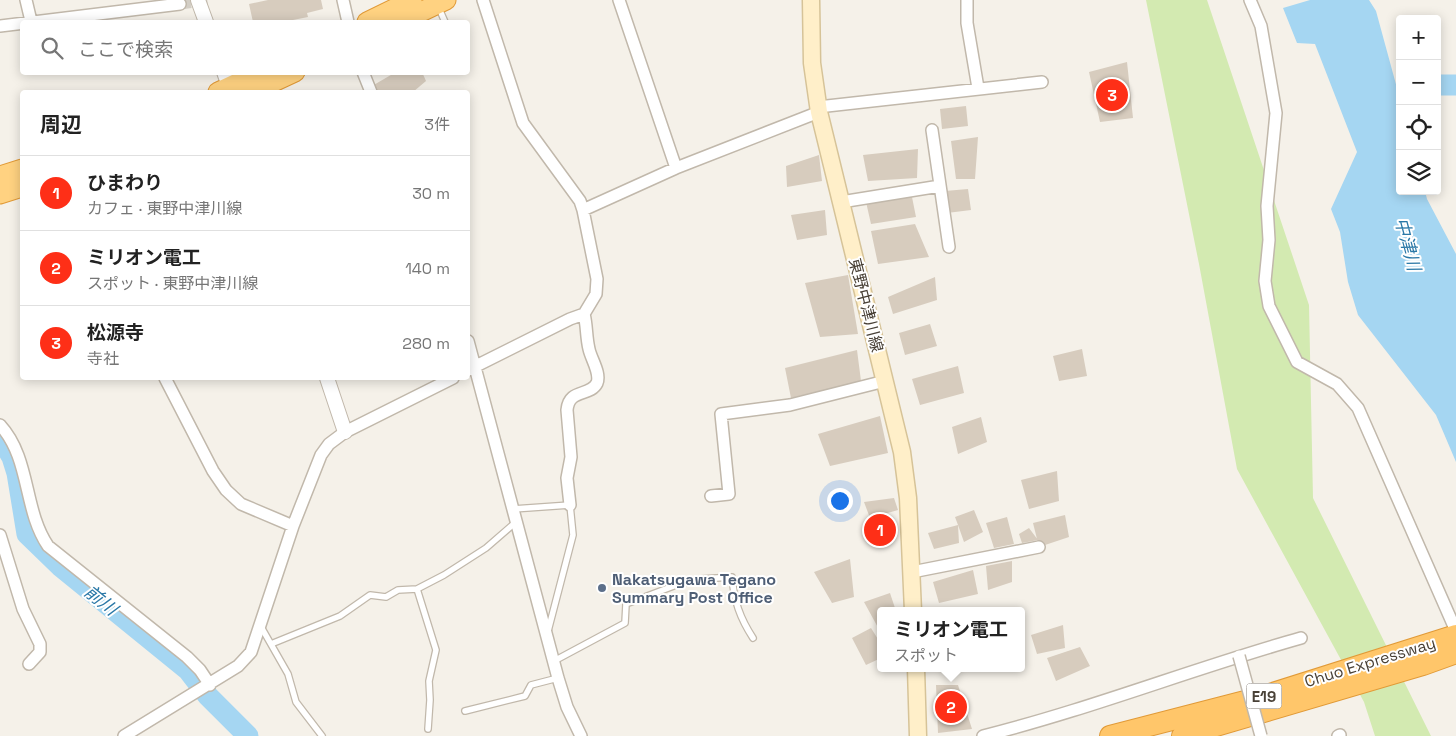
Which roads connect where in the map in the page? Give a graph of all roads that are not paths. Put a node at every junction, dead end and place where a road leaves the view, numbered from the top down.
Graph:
1 (26, 0) edge
2 (198, 0) edge
3 (343, 0) edge
4 (412, 0) edge
5 (483, 0) edge
6 (619, 0) edge
7 (811, 0) edge
8 (967, 0) edge
9 (1250, 0) edge
10 (441, 2) edge
11 (180, 4) dead end
12 (31, 20) edge
13 (40, 20) edge
14 (205, 20) edge
15 (348, 20) edge
16 (371, 20) edge
17 (408, 20) edge
18 (445, 20) edge
19 (20, 23) edge
20 (0, 26) edge
21 (253, 75) edge
22 (289, 75) edge
23 (364, 75) edge
24 (1042, 82) dead end
25 (225, 86) edge
26 (978, 88) junction
27 (256, 90) edge
28 (370, 90) edge
29 (818, 110) junction
30 (932, 130) dead end
31 (676, 168) junction
32 (20, 170) edge
33 (0, 176) edge
34 (940, 186) junction
35 (20, 188) edge
36 (0, 194) edge
37 (841, 202) junction
38 (583, 210) junction
39 (948, 247) dead end
40 (584, 314) junction
41 (470, 354) edge
42 (472, 368) edge
43 (166, 380) edge
44 (328, 380) edge
45 (449, 380) edge
46 (885, 380) junction
47 (0, 425) edge
48 (346, 432) junction
49 (711, 496) dead end
50 (570, 505) junction
51 (513, 509) junction
52 (516, 522) junction
53 (293, 526) junction
54 (0, 535) edge
55 (1039, 547) dead end
56 (912, 572) junction
57 (417, 589) junction
58 (914, 607) edge
59 (259, 624) junction
60 (547, 633) junction
61 (1456, 633) edge
62 (753, 638) dead end
63 (1301, 638) dead end
64 (271, 644) junction
65 (1456, 653) edge
66 (1239, 656) junction
67 (1420, 657) junction
68 (554, 661) junction
69 (29, 664) dead end
70 (916, 672) edge
71 (558, 678) junction
72 (210, 684) junction
73 (465, 711) dead end
74 (428, 729) dead end
75 (1030, 730) edge
76 (124, 736) edge
77 (322, 736) edge
78 (582, 736) edge
79 (918, 736) edge
80 (983, 736) edge
81 (1110, 736) edge
82 (1182, 736) edge
83 (1261, 736) edge

1 - 12 street
2 - 14 street
3 - 15 street
4 - 16 highway
5 - 38 street
6 - 31 street
7 - 29 main road, 東野中津川線
8 - 26 street
9 - 61 street
10 - 17 highway
10 - 18 lane
11 - 13 street
19 - 20 street
21 - 25 highway
22 - 27 highway
23 - 28 street
24 - 26 street
26 - 29 street
29 - 31 street
29 - 37 main road, 東野中津川線
30 - 34 street
31 - 38 street
32 - 33 highway
34 - 37 street
34 - 39 street
35 - 36 highway
37 - 46 main road, 東野中津川線
38 - 40 street
40 - 42 street
40 - 50 street
41 - 42 street
42 - 51 street
43 - 53 street
44 - 48 street
45 - 48 street
46 - 49 street
46 - 56 main road, 東野中津川線
47 - 72 street
48 - 53 street
50 - 51 lane
50 - 60 lane
51 - 52 street
52 - 57 lane
52 - 60 street
53 - 59 street
54 - 69 street
55 - 56 street
56 - 58 main road, 東野中津川線
57 - 64 lane
57 - 74 lane
59 - 64 lane
59 - 72 street
60 - 68 street
61 - 67 highway, Chuo Expressway / E19
62 - 68 lane
63 - 66 street
64 - 77 lane
65 - 67 highway, Chuo Expressway / E19
66 - 75 street
66 - 83 street, bridge
67 - 81 highway, Chuo Expressway / E19
67 - 82 highway, Chuo Expressway / E19
68 - 71 street
70 - 79 main road
71 - 73 lane
71 - 78 street
72 - 76 street
75 - 80 street

